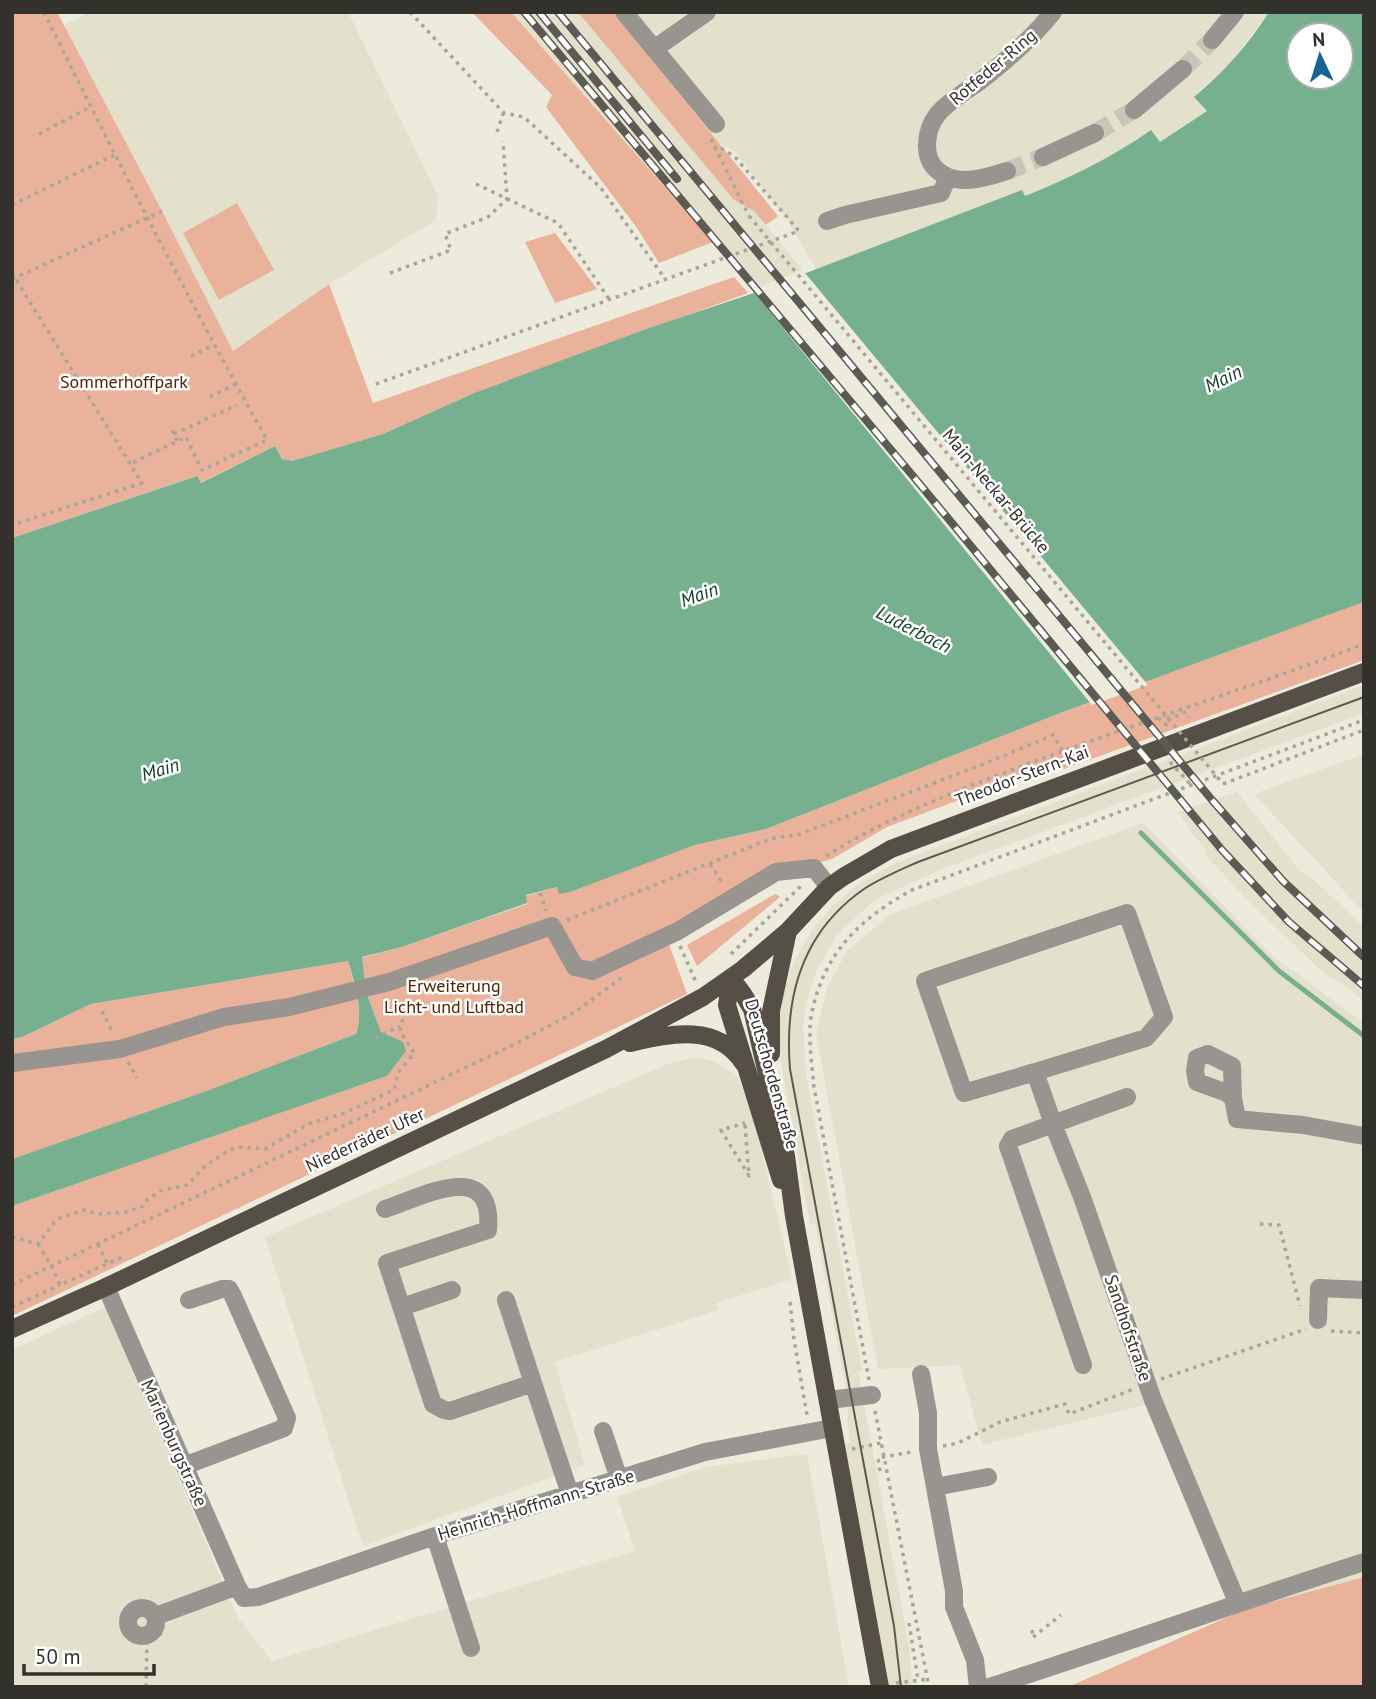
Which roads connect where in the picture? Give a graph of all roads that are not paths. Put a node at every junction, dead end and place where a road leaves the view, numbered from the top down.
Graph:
1 (624, 12) edge
2 (707, 12) edge
3 (1053, 12) edge
4 (1235, 12) edge
5 (1212, 40) tunnel mouth
6 (654, 49) junction
7 (1183, 69) tunnel mouth
8 (1134, 110) tunnel mouth
9 (716, 124) dead end
10 (1095, 133) tunnel mouth
11 (1043, 157) tunnel mouth
12 (1007, 171) tunnel mouth
13 (948, 177) junction
14 (827, 221) dead end
15 (1364, 672) edge
16 (829, 887) junction
17 (788, 931) junction
18 (731, 978) junction
19 (606, 1049) junction
20 (13, 1063) edge
21 (1035, 1072) junction
22 (751, 1080) junction
23 (771, 1085) junction
24 (1127, 1097) dead end
25 (1233, 1098) dead end
26 (1053, 1125) junction
27 (1364, 1136) edge
28 (385, 1209) dead end
29 (794, 1216) junction
30 (106, 1287) junction
31 (452, 1290) dead end
32 (1364, 1290) edge
33 (189, 1300) dead end
34 (506, 1300) dead end
35 (402, 1307) junction
36 (1317, 1324) road end
37 (12, 1329) edge
38 (1083, 1365) dead end
39 (921, 1374) dead end
40 (533, 1383) junction
41 (872, 1395) dead end
42 (828, 1400) junction
43 (832, 1428) junction
44 (603, 1431) dead end
45 (184, 1466) junction
46 (988, 1478) dead end
47 (619, 1479) junction
48 (935, 1488) junction
49 (570, 1494) junction
50 (435, 1536) junction
51 (1364, 1562) edge
52 (241, 1592) junction
53 (1237, 1602) junction
54 (145, 1638) road end
55 (471, 1648) dead end
56 (884, 1686) edge
57 (978, 1687) edge
58 (989, 1687) edge

1 - 6 street
2 - 6 street
3 - 13 street, Rotfeder-Ring
4 - 5 street
6 - 9 street
7 - 8 street
10 - 11 street
12 - 13 street
13 - 14 street
15 - 16 main road, Theodor-Stern-Kai
16 - 17 main road, Theodor-Stern-Kai
16 - 20 street
17 - 18 main road, Theodor-Stern-Kai
17 - 23 main road
18 - 19 main road, Niederräder Ufer
18 - 22 main road, Deutschordenstraße
18 - 23 main road, Deutschordenstraße
19 - 22 main road
19 - 30 main road, Niederräder Ufer
21 - 21 street
21 - 26 street, Sandhofstraße
22 - 29 main road, Deutschordenstraße
23 - 29 main road, Deutschordenstraße
24 - 26 street
25 - 27 street
26 - 38 street
26 - 53 street, Sandhofstraße
28 - 35 street
29 - 42 main road, Deutschordenstraße
30 - 37 main road, Niederräder Ufer
30 - 45 street, Marienburgstraße
31 - 35 street
32 - 36 street
33 - 45 street
34 - 40 street
35 - 40 street
39 - 48 street
40 - 49 street
41 - 42 street
42 - 43 main road, Deutschordenstraße
43 - 47 street, Heinrich-Hoffmann-Straße
43 - 56 main road, Deutschordenstraße
44 - 47 street
45 - 52 street, Marienburgstraße
46 - 48 street
47 - 49 street, Heinrich-Hoffmann-Straße
48 - 57 street
49 - 50 street, Heinrich-Hoffmann-Straße
50 - 52 street, Heinrich-Hoffmann-Straße
50 - 55 street
51 - 53 street
52 - 54 street, Heinrich-Hoffmann-Straße
53 - 58 street

